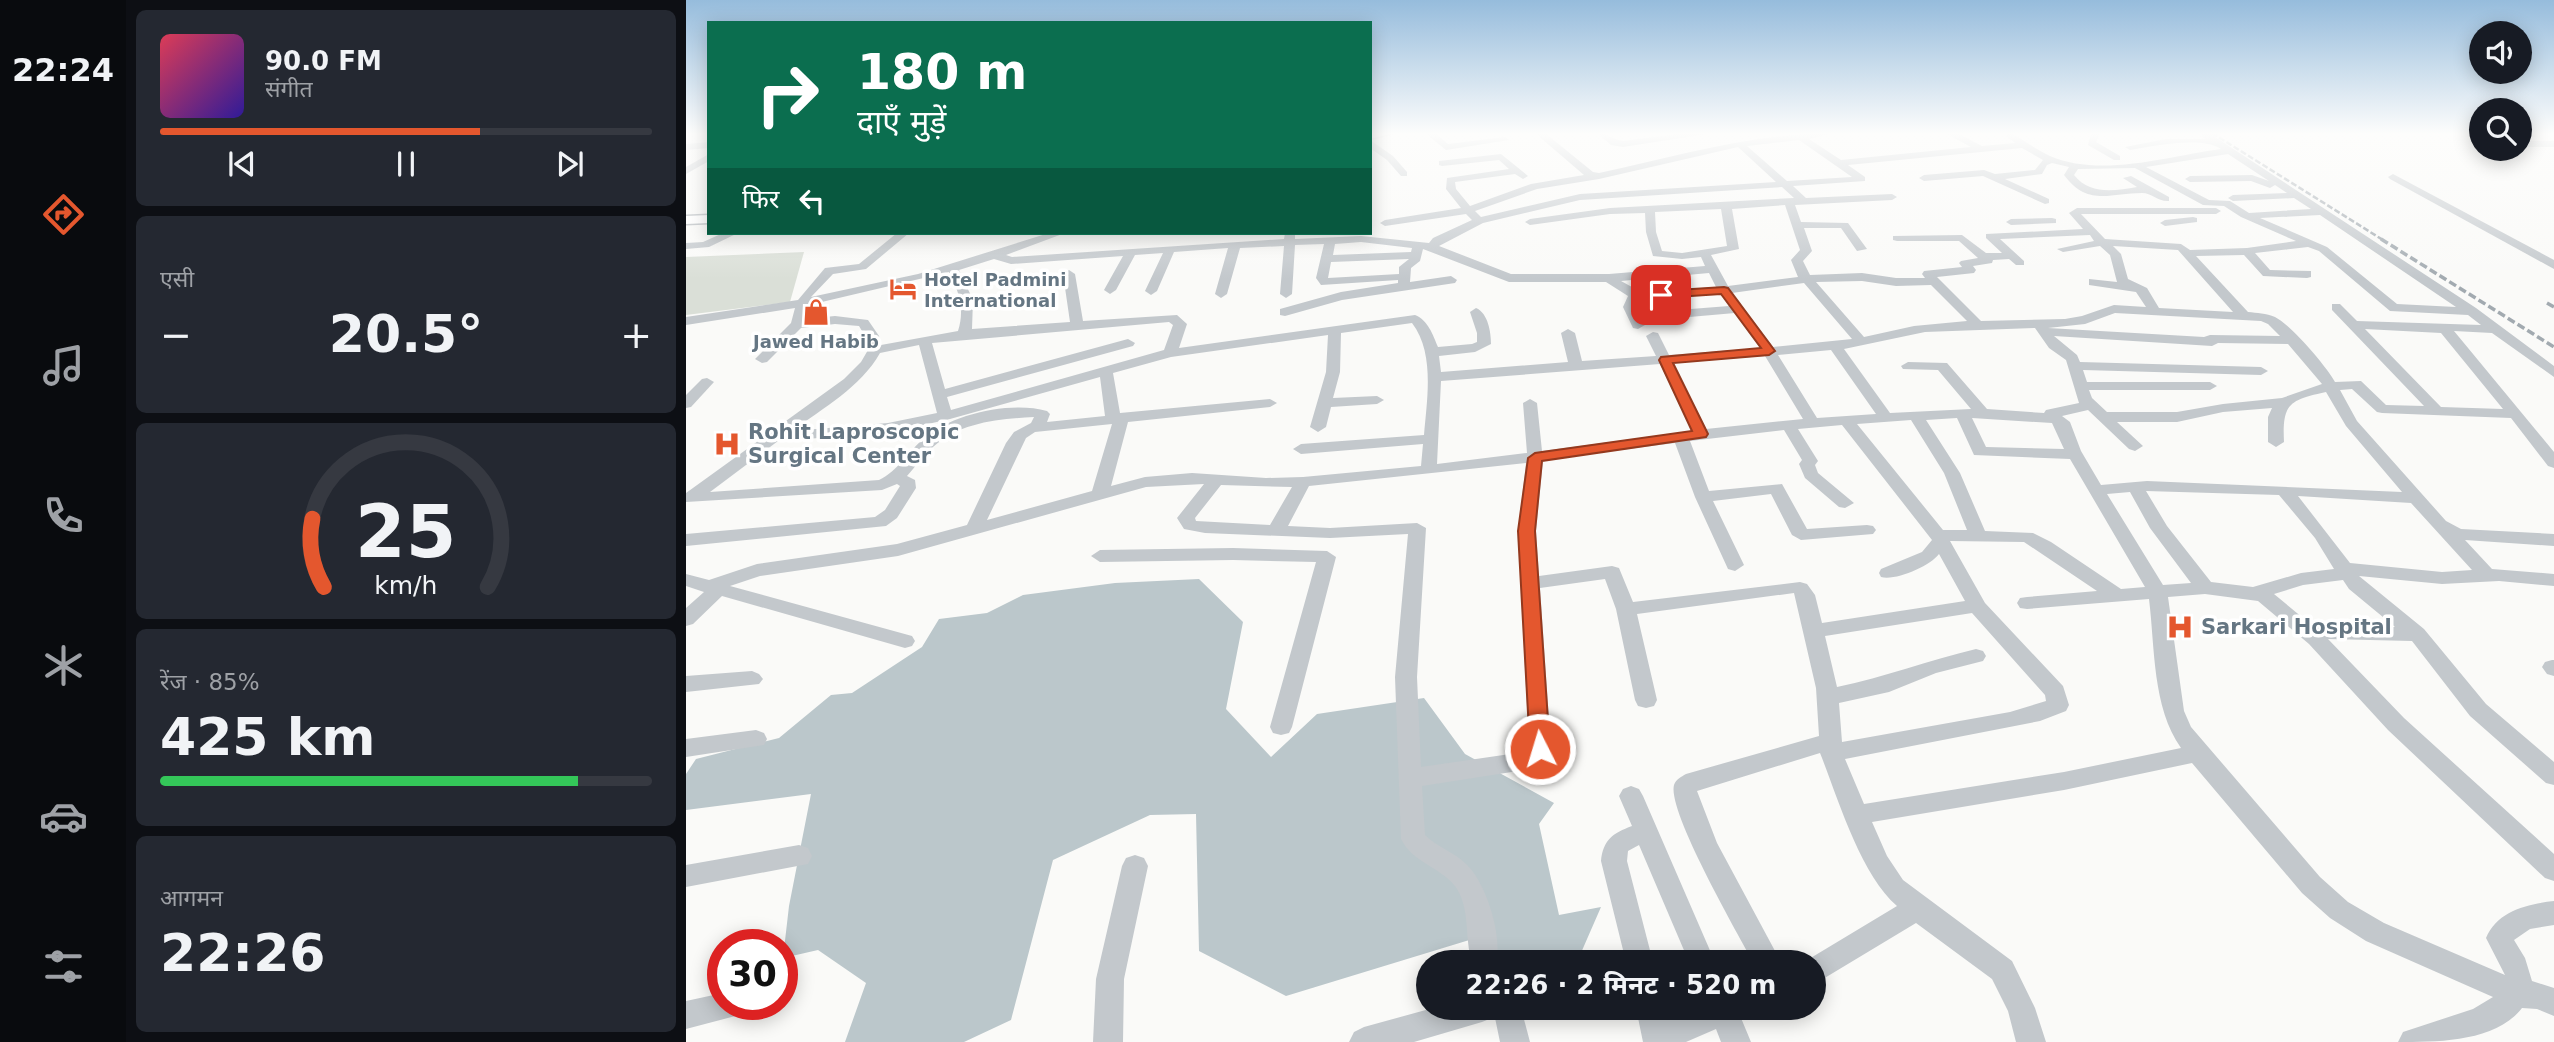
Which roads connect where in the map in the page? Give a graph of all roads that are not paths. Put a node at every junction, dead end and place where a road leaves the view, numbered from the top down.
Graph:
1 (1450, 182) edge
2 (1530, 182) edge
3 (1563, 182) edge
4 (1782, 182) edge
5 (1829, 182) edge
6 (2005, 182) edge
7 (2073, 182) edge
8 (2134, 182) edge
9 (2167, 182) edge
10 (2260, 182) edge
11 (2273, 182) edge
12 (2401, 182) edge
13 (1786, 185) junction
14 (1535, 186) junction
15 (2076, 186) junction
16 (2147, 189) junction
17 (2278, 190) junction
18 (2218, 191) dead end
19 (2118, 192) junction
20 (2293, 196) junction
21 (1892, 197) dead end
22 (2233, 198) dead end
23 (2165, 199) dead end
24 (1803, 201) junction
25 (2045, 201) dead end
26 (2136, 203) dead end
27 (1790, 204) junction
28 (1726, 206) junction
29 (1650, 209) junction
30 (1468, 210) junction
31 (2098, 210) junction
32 (2322, 212) junction
33 (2245, 215) junction
34 (2228, 216) junction
35 (707, 218) edge
36 (686, 219) edge
37 (1479, 221) junction
38 (2084, 221) junction
39 (1530, 222) dead end
40 (2011, 222) dead end
41 (1385, 223) dead end
42 (2165, 223) dead end
43 (1799, 225) junction
44 (728, 235) edge
45 (901, 235) edge
46 (1054, 235) edge
47 (1212, 235) edge
48 (2098, 237) junction
49 (1289, 238) edge
50 (1897, 238) dead end
51 (1361, 239) junction
52 (1330, 240) junction
53 (2310, 243) junction
54 (1235, 245) junction
55 (686, 246) edge
56 (1205, 246) junction
57 (1432, 247) junction
58 (1170, 248) junction
59 (1861, 249) dead end
60 (2063, 249) dead end
61 (1416, 250) junction
62 (1131, 251) junction
63 (2247, 251) junction
64 (2189, 253) junction
65 (1705, 254) junction
66 (997, 256) junction
67 (1983, 257) junction
68 (1353, 258) junction
69 (1326, 259) junction
70 (2554, 265) edge
71 (953, 269) junction
72 (1710, 269) junction
73 (1069, 274) dead end
74 (2307, 274) dead end
75 (1609, 278) junction
76 (1807, 279) junction
77 (1451, 280) dead end
78 (1404, 281) junction
79 (1934, 281) junction
80 (2093, 282) dead end
81 (2130, 287) junction
82 (1110, 290) dead end
83 (1724, 290) junction
84 (1151, 292) dead end
85 (1221, 294) dead end
86 (1286, 294) dead end
87 (1635, 295) junction
88 (803, 303) junction
89 (2336, 307) dead end
90 (1738, 309) junction
91 (2155, 311) junction
92 (2471, 311) junction
93 (1286, 312) dead end
94 (1476, 312) dead end
95 (1678, 314) dead end
96 (2243, 315) junction
97 (701, 319) junction
98 (686, 321) edge
99 (2065, 323) junction
100 (797, 324) junction
101 (1077, 324) junction
102 (1638, 325) dead end
103 (1978, 325) junction
104 (2354, 326) junction
105 (2042, 328) junction
106 (2442, 328) junction
107 (2493, 329) junction
108 (1335, 330) junction
109 (686, 333) edge
110 (1568, 333) dead end
111 (2078, 333) junction
112 (964, 334) junction
113 (1653, 336) dead end
114 (924, 340) junction
115 (2292, 340) junction
116 (1128, 343) dead end
117 (1862, 343) junction
118 (1835, 346) junction
119 (875, 350) junction
120 (1769, 351) junction
121 (1433, 352) junction
122 (1170, 353) junction
123 (762, 359) dead end
124 (1665, 360) junction
125 (1908, 366) dead end
126 (2075, 366) junction
127 (1576, 367) junction
128 (1106, 371) junction
129 (2261, 371) dead end
130 (2554, 373) edge
131 (1435, 377) junction
132 (708, 382) dead end
133 (2080, 386) junction
134 (2210, 386) dead end
135 (2330, 386) junction
136 (939, 395) junction
137 (1377, 400) dead end
138 (2283, 402) junction
139 (1270, 403) dead end
140 (1324, 403) junction
141 (1530, 403) dead end
142 (686, 404) edge
143 (2088, 404) junction
144 (1981, 411) junction
145 (2437, 411) junction
146 (1962, 413) junction
147 (2051, 413) dead end
148 (2515, 414) junction
149 (945, 416) junction
150 (1916, 416) junction
151 (1117, 417) junction
152 (1886, 417) junction
153 (2105, 417) junction
154 (1846, 419) junction
155 (1812, 422) junction
156 (1787, 424) junction
157 (1038, 427) junction
158 (1318, 427) dead end
159 (1701, 434) junction
160 (1680, 436) junction
161 (773, 437) junction
162 (1429, 439) junction
163 (2276, 442) dead end
164 (2135, 446) dead end
165 (1301, 449) dead end
166 (2075, 454) junction
167 (1535, 458) junction
168 (2554, 463) edge
169 (1429, 470) junction
170 (897, 477) junction
171 (1217, 479) junction
172 (1303, 482) junction
173 (2135, 486) junction
174 (2097, 489) junction
175 (2284, 491) junction
176 (1100, 494) junction
177 (1703, 497) junction
178 (2417, 498) junction
179 (688, 499) edge
180 (1845, 503) dead end
181 (975, 528) junction
182 (2446, 529) junction
183 (1867, 530) dead end
184 (1276, 531) junction
185 (1330, 533) junction
186 (1978, 536) junction
187 (1939, 538) junction
188 (686, 540) edge
189 (2554, 540) edge
190 (1100, 555) dead end
191 (1327, 557) junction
192 (1735, 565) dead end
193 (2345, 571) junction
194 (1888, 573) dead end
195 (2487, 576) junction
196 (686, 580) edge
197 (2554, 580) edge
198 (1529, 583) junction
199 (713, 588) junction
200 (2206, 588) junction
201 (2158, 593) junction
202 (2256, 593) junction
203 (2118, 596) junction
204 (2026, 603) dead end
205 (1977, 606) junction
206 (1626, 609) junction
207 (686, 619) edge
208 (2305, 629) junction
209 (1814, 631) junction
210 (2417, 634) junction
211 (905, 641) dead end
212 (1976, 656) dead end
213 (752, 679) dead end
214 (686, 684) edge
215 (1828, 697) junction
216 (1646, 701) dead end
217 (1281, 727) dead end
218 (756, 739) dead end
219 (1830, 747) junction
220 (686, 748) edge
221 (2197, 753) junction
222 (2554, 776) edge
223 (1411, 778) junction
224 (1631, 796) dead end
225 (1857, 815) junction
226 (1646, 832) junction
227 (799, 856) dead end
228 (1135, 866) dead end
229 (2554, 870) edge
230 (686, 877) edge
231 (1917, 908) junction
232 (2554, 913) edge
233 (1483, 950) edge
234 (1636, 950) edge
235 (1697, 950) edge
236 (1761, 950) edge
237 (1826, 964) edge
238 (2517, 993) junction
239 (2554, 1002) edge
240 (707, 1010) edge
241 (686, 1015) edge
242 (1440, 1020) edge
243 (1510, 1020) edge
244 (1653, 1020) edge
245 (1701, 1020) edge
246 (1729, 1020) edge
247 (1108, 1042) edge
248 (1364, 1042) edge
249 (1516, 1042) edge
250 (1659, 1042) edge
251 (1736, 1042) edge
252 (2031, 1042) edge
253 (2413, 1042) edge

1 - 30 street
2 - 14 street
3 - 14 street
4 - 13 street
5 - 13 street
6 - 25 street
7 - 15 street
8 - 16 street
9 - 33 street
10 - 17 street
11 - 20 street
12 - 70 street
13 - 24 street
13 - 37 street
14 - 30 street
15 - 19 street
15 - 31 street
16 - 19 street
16 - 23 street
17 - 18 street
17 - 20 street
19 - 26 street
20 - 22 street
20 - 32 street
21 - 24 street
24 - 27 street
27 - 28 street
27 - 43 street
28 - 29 street
28 - 65 street
29 - 39 street
29 - 65 street
30 - 37 street
30 - 41 street
31 - 34 street
31 - 38 street
32 - 33 street
32 - 92 street
33 - 34 street
33 - 53 street
34 - 42 street
35 - 36 main road
37 - 57 street
38 - 40 street
38 - 48 street
43 - 59 street
43 - 76 street
44 - 55 street
45 - 88 street
46 - 66 street
47 - 56 street
48 - 60 street
48 - 64 street
48 - 67 street
48 - 81 street
49 - 52 street
49 - 54 street
49 - 86 street
50 - 67 street
51 - 52 street
51 - 61 street
51 - 68 street
52 - 69 street
53 - 63 street
53 - 92 street
54 - 56 street
54 - 85 street
56 - 58 street
57 - 61 street
57 - 75 street
58 - 62 street
58 - 84 street
61 - 68 street
61 - 78 street
62 - 66 street
62 - 82 street
63 - 64 street
63 - 74 street
64 - 96 street
65 - 72 street
66 - 71 street
67 - 79 street
68 - 69 street
69 - 78 street
71 - 88 street
71 - 112 street
72 - 75 street
72 - 83 street
73 - 101 street
75 - 87 street
76 - 79 street
76 - 83 street
76 - 117 street
77 - 78 street
78 - 93 street
79 - 103 street
80 - 81 street
81 - 91 street
83 - 87 street
83 - 90 street
87 - 102 street
88 - 97 street
88 - 100 street
89 - 104 street
90 - 95 street
90 - 120 street
91 - 96 street
91 - 99 street
92 - 107 street
94 - 121 street
96 - 115 street
97 - 98 street
97 - 109 street
99 - 105 street
99 - 111 street
100 - 119 street
100 - 123 street
101 - 112 street
101 - 122 street
103 - 105 street
103 - 117 street
104 - 106 street
104 - 145 street
105 - 111 street
105 - 126 street
106 - 107 street
106 - 148 street
107 - 130 street
108 - 121 street
108 - 122 street
108 - 140 street
110 - 127 street
111 - 115 street
112 - 114 street
113 - 124 street
114 - 119 street
114 - 136 street
115 - 135 street
116 - 136 street
117 - 118 street
118 - 120 street
118 - 152 street
119 - 161 street
120 - 124 street
120 - 155 street
121 - 131 street
122 - 128 street
124 - 127 street
124 - 159 street
125 - 144 street
126 - 129 street
126 - 133 street
127 - 131 street
128 - 149 street
128 - 151 street
131 - 162 street
132 - 142 street
133 - 134 street
133 - 143 street
135 - 138 street
135 - 145 street
135 - 178 street
136 - 149 street
137 - 140 street
138 - 153 street
138 - 163 street
139 - 151 street
140 - 158 street
141 - 167 street
143 - 147 street
143 - 153 street
144 - 146 street
144 - 166 street
145 - 148 street
146 - 150 street
146 - 166 street
148 - 168 street
149 - 161 street
150 - 152 street
150 - 186 street
151 - 157 street
151 - 176 street
152 - 154 street
153 - 164 street
154 - 155 street
154 - 187 street
155 - 156 street
156 - 159 street
156 - 180 street
157 - 170 street
157 - 181 street
159 - 160 street
160 - 167 street
160 - 177 street
161 - 179 street
162 - 165 street
162 - 169 street
166 - 174 street
167 - 169 street
167 - 198 street
169 - 172 street
170 - 179 street
170 - 188 street
171 - 172 street
171 - 176 street
171 - 184 street
172 - 184 street
173 - 174 street
173 - 175 street
173 - 200 street
174 - 201 street
175 - 178 street
175 - 193 street
176 - 181 street
177 - 183 street
177 - 192 street
178 - 182 street
181 - 199 street
182 - 189 street
182 - 195 street
184 - 185 street
185 - 191 street
185 - 223 street
186 - 187 street
186 - 203 street
187 - 194 street
187 - 205 street
190 - 191 street
191 - 217 street
193 - 195 street
193 - 202 street
193 - 210 street
195 - 197 street
196 - 199 street
198 - 206 street
198 - 223 street
199 - 207 street
199 - 211 street
200 - 201 street
200 - 202 street
201 - 203 street
201 - 221 street
202 - 208 street
203 - 204 street
205 - 209 street
205 - 219 street
206 - 209 street
206 - 216 street
208 - 210 street
208 - 229 street
209 - 215 street
210 - 222 street
212 - 215 street
213 - 214 street
215 - 219 street
218 - 220 street
219 - 225 street
219 - 236 street
221 - 225 street
221 - 238 street
223 - 233 street
224 - 226 street
225 - 231 street
226 - 234 street
226 - 235 street
227 - 230 street
228 - 247 street
231 - 237 street
231 - 252 street
232 - 238 street
238 - 239 street
238 - 253 street
240 - 241 street
242 - 248 street
243 - 249 street
244 - 250 street
245 - 250 street
246 - 251 street

